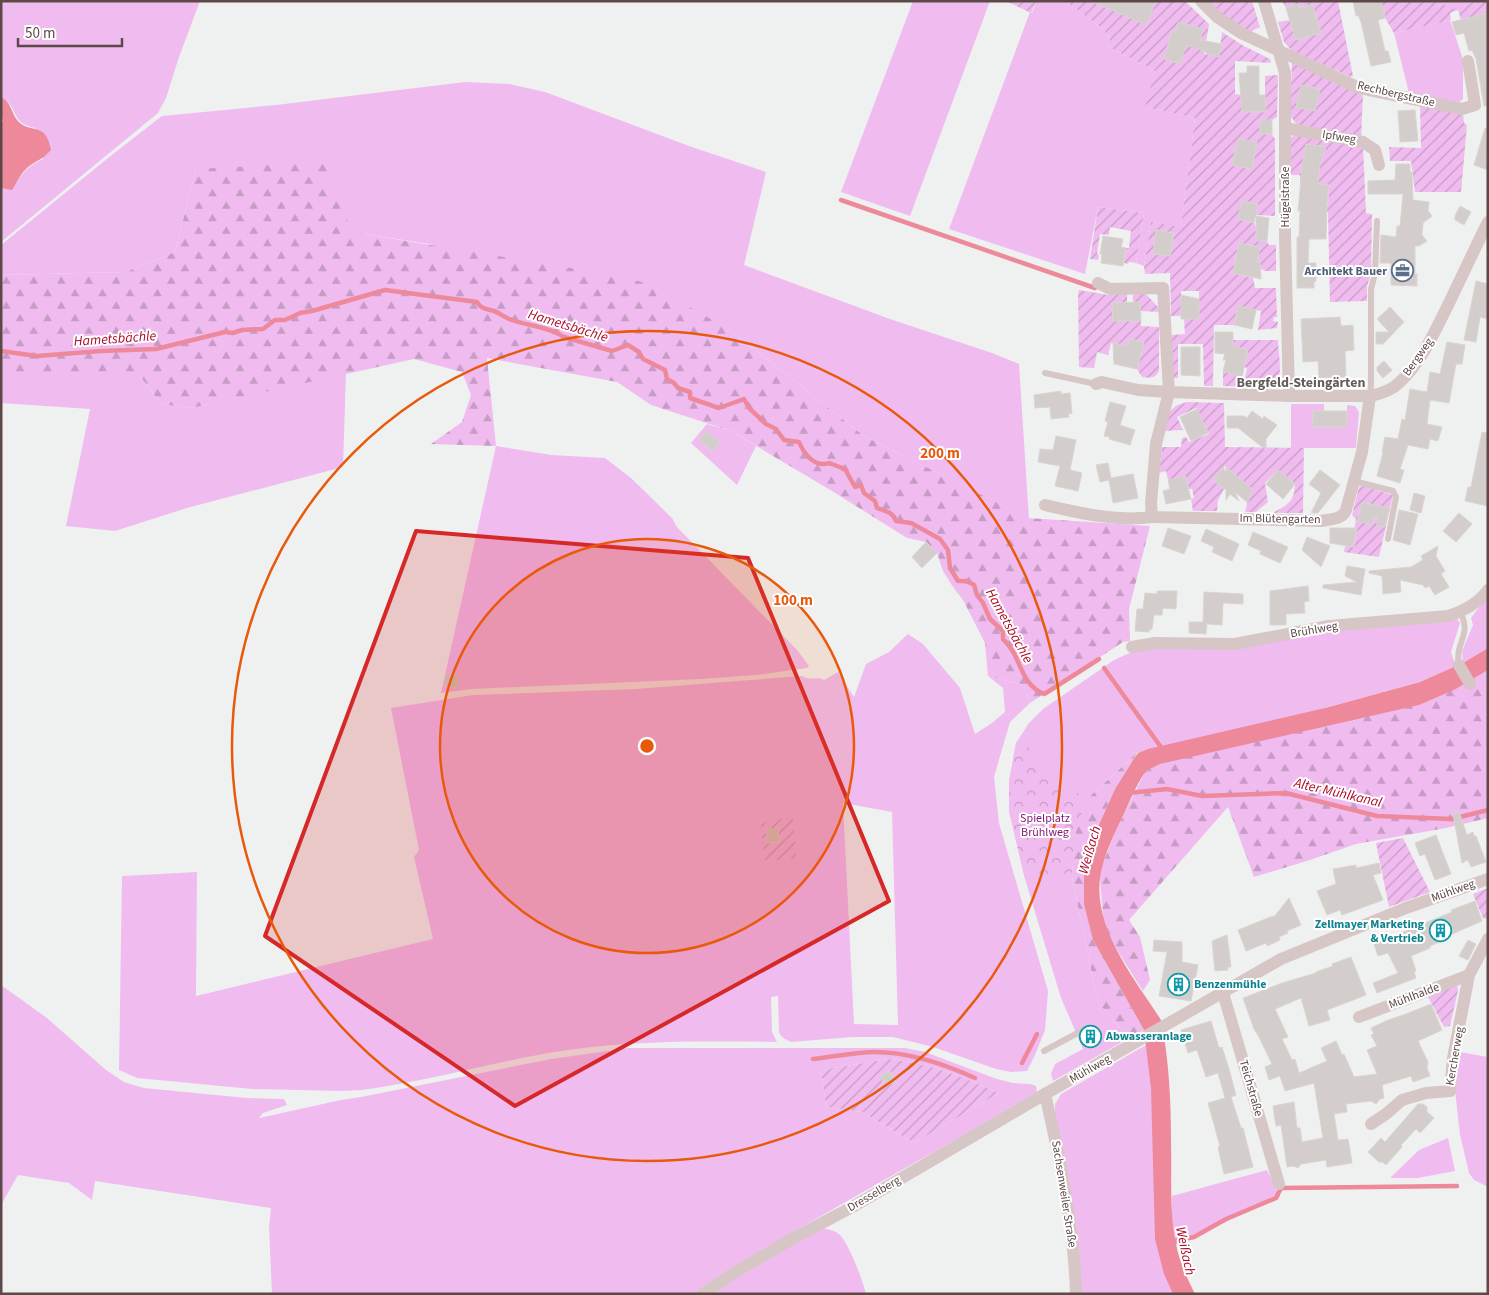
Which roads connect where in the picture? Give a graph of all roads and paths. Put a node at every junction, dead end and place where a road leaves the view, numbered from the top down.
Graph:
1 (1201, 1) edge
2 (1264, 1) edge
3 (1278, 51) junction
4 (1468, 61) dead end
5 (1285, 128) junction
6 (1379, 165) dead end
7 (1377, 221) dead end
8 (1488, 222) edge
9 (1098, 283) dead end
10 (1045, 373) dead end
11 (1096, 384) joint
12 (1168, 392) junction
13 (1288, 396) junction
14 (1370, 396) junction
15 (1354, 481) junction
16 (1045, 504) dead end
17 (1152, 516) junction
18 (1388, 539) dead end
19 (1488, 590) edge
20 (1460, 612) junction
21 (1132, 647) dead end
22 (1459, 665) joint
23 (1470, 684) dead end
24 (1488, 879) edge
25 (1488, 939) edge
26 (1469, 975) junction
27 (1223, 993) junction
28 (1359, 1017) dead end
29 (1087, 1028) dead end
30 (1044, 1051) dead end
31 (1045, 1094) junction
32 (1371, 1124) dead end
33 (1279, 1184) dead end
34 (703, 1294) edge
35 (1076, 1294) edge

1 - 3 street
2 - 3 street, Hügelstraße
3 - 4 street, Rechbergstraße
3 - 5 street, Hügelstraße
5 - 6 street, Ipfweg
5 - 13 street, Hügelstraße
7 - 14 lane
8 - 14 street, Bergweg
9 - 12 street
10 - 11 lane, Bergweg
11 - 12 street, Bergweg
12 - 13 street, Bergweg
12 - 17 street
13 - 14 street, Bergweg
14 - 15 street, Im Blütengarten
15 - 17 street, Im Blütengarten
15 - 18 lane
16 - 17 street, Im Blütengarten
19 - 20 street, Brühlweg
20 - 21 street, Brühlweg
20 - 22 lane
22 - 23 street
24 - 27 street, Mühlweg
25 - 26 street, Kercherweg
26 - 28 street, Mühlhalde
26 - 32 street, Kercherweg
27 - 31 street, Mühlweg
27 - 33 street, Teichstraße
29 - 30 lane
31 - 34 street, Dresselberg
31 - 35 street, Sachsenweiler Straße

